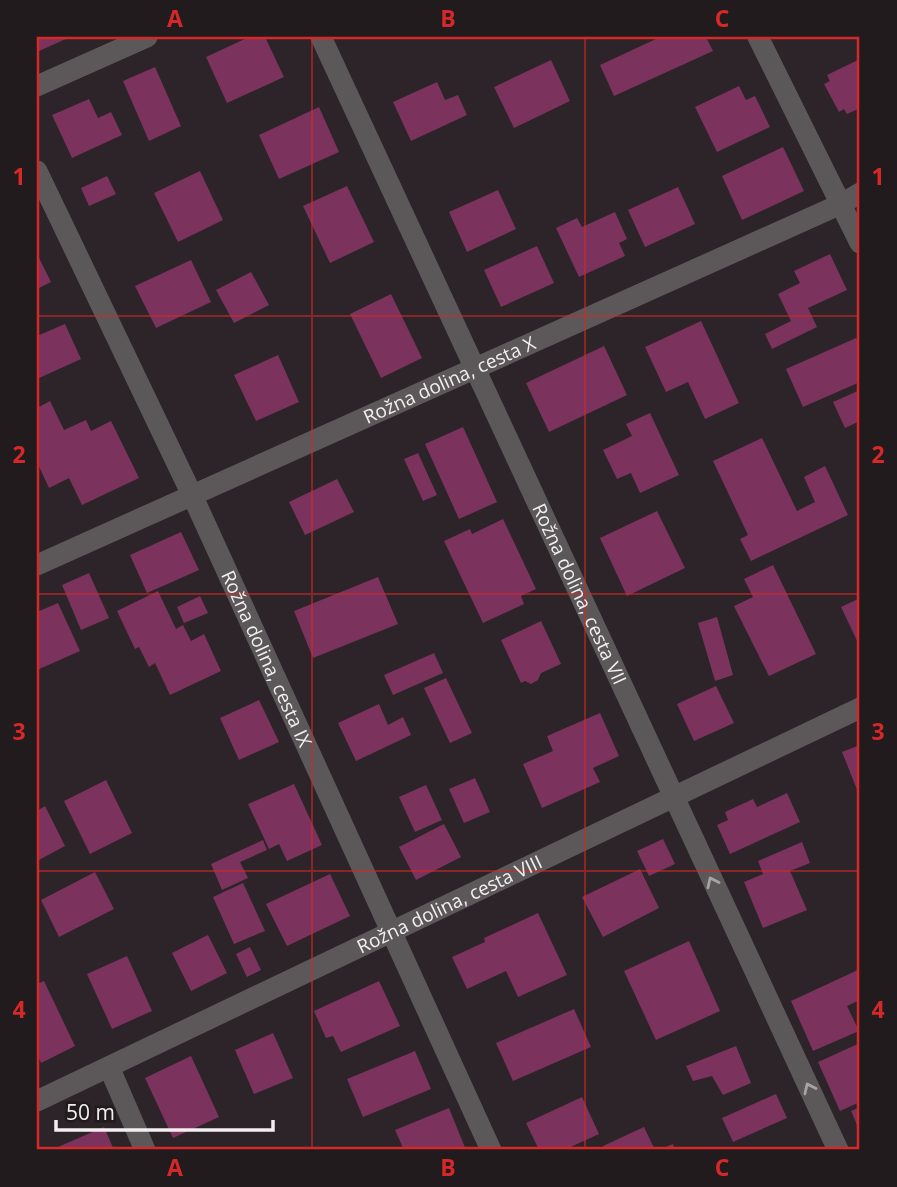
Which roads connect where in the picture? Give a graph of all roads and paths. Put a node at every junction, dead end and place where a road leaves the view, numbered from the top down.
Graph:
1 (147, 37) edge
2 (321, 37) edge
3 (758, 37) edge
4 (37, 86) edge
5 (37, 171) edge
6 (860, 193) edge
7 (841, 204) junction
8 (860, 243) edge
9 (475, 370) junction
10 (193, 497) junction
11 (37, 565) edge
12 (860, 708) edge
13 (673, 798) junction
14 (393, 933) junction
15 (109, 1067) junction
16 (37, 1101) edge
17 (145, 1150) edge
18 (491, 1150) edge
19 (838, 1150) edge

1 - 4 street
2 - 9 street, Rožna dolina, cesta VII
3 - 7 street
5 - 10 street, Rožna dolina, cesta IX
6 - 7 street, Rožna dolina, cesta X
7 - 8 street
7 - 9 street, Rožna dolina, cesta X
9 - 10 street, Rožna dolina, cesta X
9 - 13 street, Rožna dolina, cesta VII
10 - 11 street, Rožna dolina, cesta X
10 - 14 street, Rožna dolina, cesta IX
12 - 13 street, Rožna dolina, cesta VIII
13 - 14 street, Rožna dolina, cesta VIII
19 -> 13 street, Rožna dolina, cesta VII
14 - 15 street, Rožna dolina, cesta VIII
14 - 18 street, Rožna dolina, cesta IX
15 - 16 street, Rožna dolina, cesta VIII
15 - 17 street

